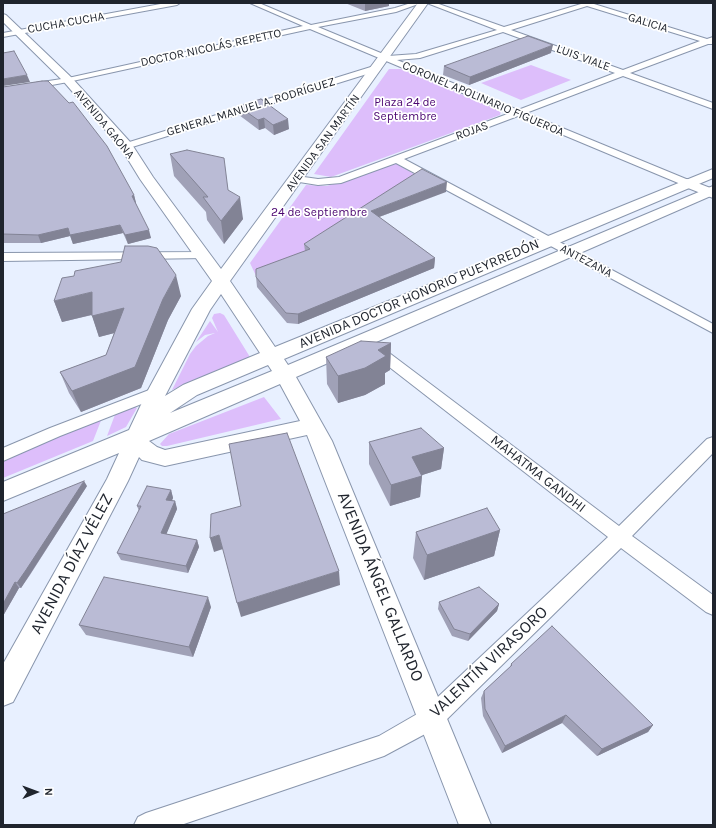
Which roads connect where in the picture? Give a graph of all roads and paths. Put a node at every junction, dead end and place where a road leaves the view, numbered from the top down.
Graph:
1 (177, 3) edge
2 (253, 3) edge
3 (418, 3) edge
4 (423, 3) edge
5 (430, 3) edge
6 (587, 4) edge
7 (3, 17) edge
8 (310, 27) junction
9 (504, 30) junction
10 (18, 32) junction
11 (3, 35) edge
12 (711, 41) edge
13 (381, 63) junction
14 (624, 73) junction
15 (68, 80) junction
16 (3, 91) edge
17 (713, 106) edge
18 (518, 114) junction
19 (126, 146) junction
20 (396, 159) junction
21 (713, 173) edge
22 (297, 179) junction
23 (687, 183) junction
24 (712, 192) edge
25 (547, 241) junction
26 (250, 243) junction
27 (568, 252) junction
28 (202, 256) junction
29 (3, 257) edge
30 (221, 281) junction
31 (713, 329) edge
32 (364, 340) junction
33 (272, 356) junction
34 (285, 374) junction
35 (158, 392) junction
36 (313, 426) junction
37 (137, 435) junction
38 (713, 443) edge
39 (3, 455) edge
40 (3, 492) edge
41 (620, 537) junction
42 (713, 606) edge
43 (3, 692) edge
44 (432, 718) junction
45 (146, 825) edge
46 (475, 825) edge

1 - 10 street, CUCHA CUCHA
2 - 8 street, CORONEL APOLINARIO FIGUEROA
3 - 8 street, DOCTOR NICOLÁS REPETTO
4 - 13 main road, AVENIDA SAN MARTÍN
5 - 9 street, LUIS VIALE
6 - 9 street, GENERAL MANUEL A. RODRÍGUEZ
6 - 12 street, GALICIA
7 - 10 main road, AVENIDA GAONA
8 - 13 street, CORONEL APOLINARIO FIGUEROA
8 - 15 street, DOCTOR NICOLÁS REPETTO
9 - 13 street, GENERAL MANUEL A. RODRÍGUEZ
9 - 14 street, LUIS VIALE
10 - 11 street, CUCHA CUCHA
10 - 15 main road, AVENIDA GAONA
12 - 14 street, ROJAS
13 - 18 street, CORONEL APOLINARIO FIGUEROA
13 - 19 street, GENERAL MANUEL A. RODRÍGUEZ
13 - 22 main road, AVENIDA SAN MARTÍN
14 - 17 street, LUIS VIALE
14 - 18 street, ROJAS
15 - 16 street, DOCTOR NICOLÁS REPETTO
15 - 19 main road, AVENIDA GAONA
18 - 20 street, ROJAS
18 - 23 street, CORONEL APOLINARIO FIGUEROA
19 - 28 main road, AVENIDA GAONA
20 - 22 street, ROJAS
20 - 25 street, ANTEZANA
21 - 23 main road, AVENIDA DOCTOR HONORIO PUEYRREDÓN
22 - 26 main road, AVENIDA SAN MARTÍN
23 - 24 street, CORONEL APOLINARIO FIGUEROA
23 - 25 main road, AVENIDA DOCTOR HONORIO PUEYRREDÓN
24 - 27 main road, AVENIDA DOCTOR HONORIO PUEYRREDÓN
25 - 27 street, ANTEZANA
25 - 33 main road, AVENIDA DOCTOR HONORIO PUEYRREDÓN
26 - 28 main road
26 - 30 main road, AVENIDA SAN MARTÍN
27 - 31 street, ANTEZANA
27 - 32 main road, AVENIDA DOCTOR HONORIO PUEYRREDÓN
28 - 29 street
28 - 30 main road, AVENIDA GAONA
30 - 33 main road, AVENIDA GAONA
30 - 35 main road
32 - 34 main road, AVENIDA DOCTOR HONORIO PUEYRREDÓN
32 - 41 street, MAHATMA GANDHI
33 - 34 main road, AVENIDA ÁNGEL GALLARDO
33 - 37 main road, AVENIDA DOCTOR HONORIO PUEYRREDÓN
34 - 36 main road, AVENIDA ÁNGEL GALLARDO
34 - 37 main road, AVENIDA DOCTOR HONORIO PUEYRREDÓN
35 - 37 main road
35 - 39 street
36 - 37 main road
36 - 44 main road, AVENIDA ÁNGEL GALLARDO
37 - 40 main road, AVENIDA DOCTOR HONORIO PUEYRREDÓN
37 - 43 main road, AVENIDA DÍAZ VÉLEZ
38 - 41 street, VALENTÍN VIRASORO
41 - 42 street, MAHATMA GANDHI
41 - 44 street, VALENTÍN VIRASORO
44 - 45 street, VALENTÍN VIRASORO
44 - 46 main road, AVENIDA ÁNGEL GALLARDO

